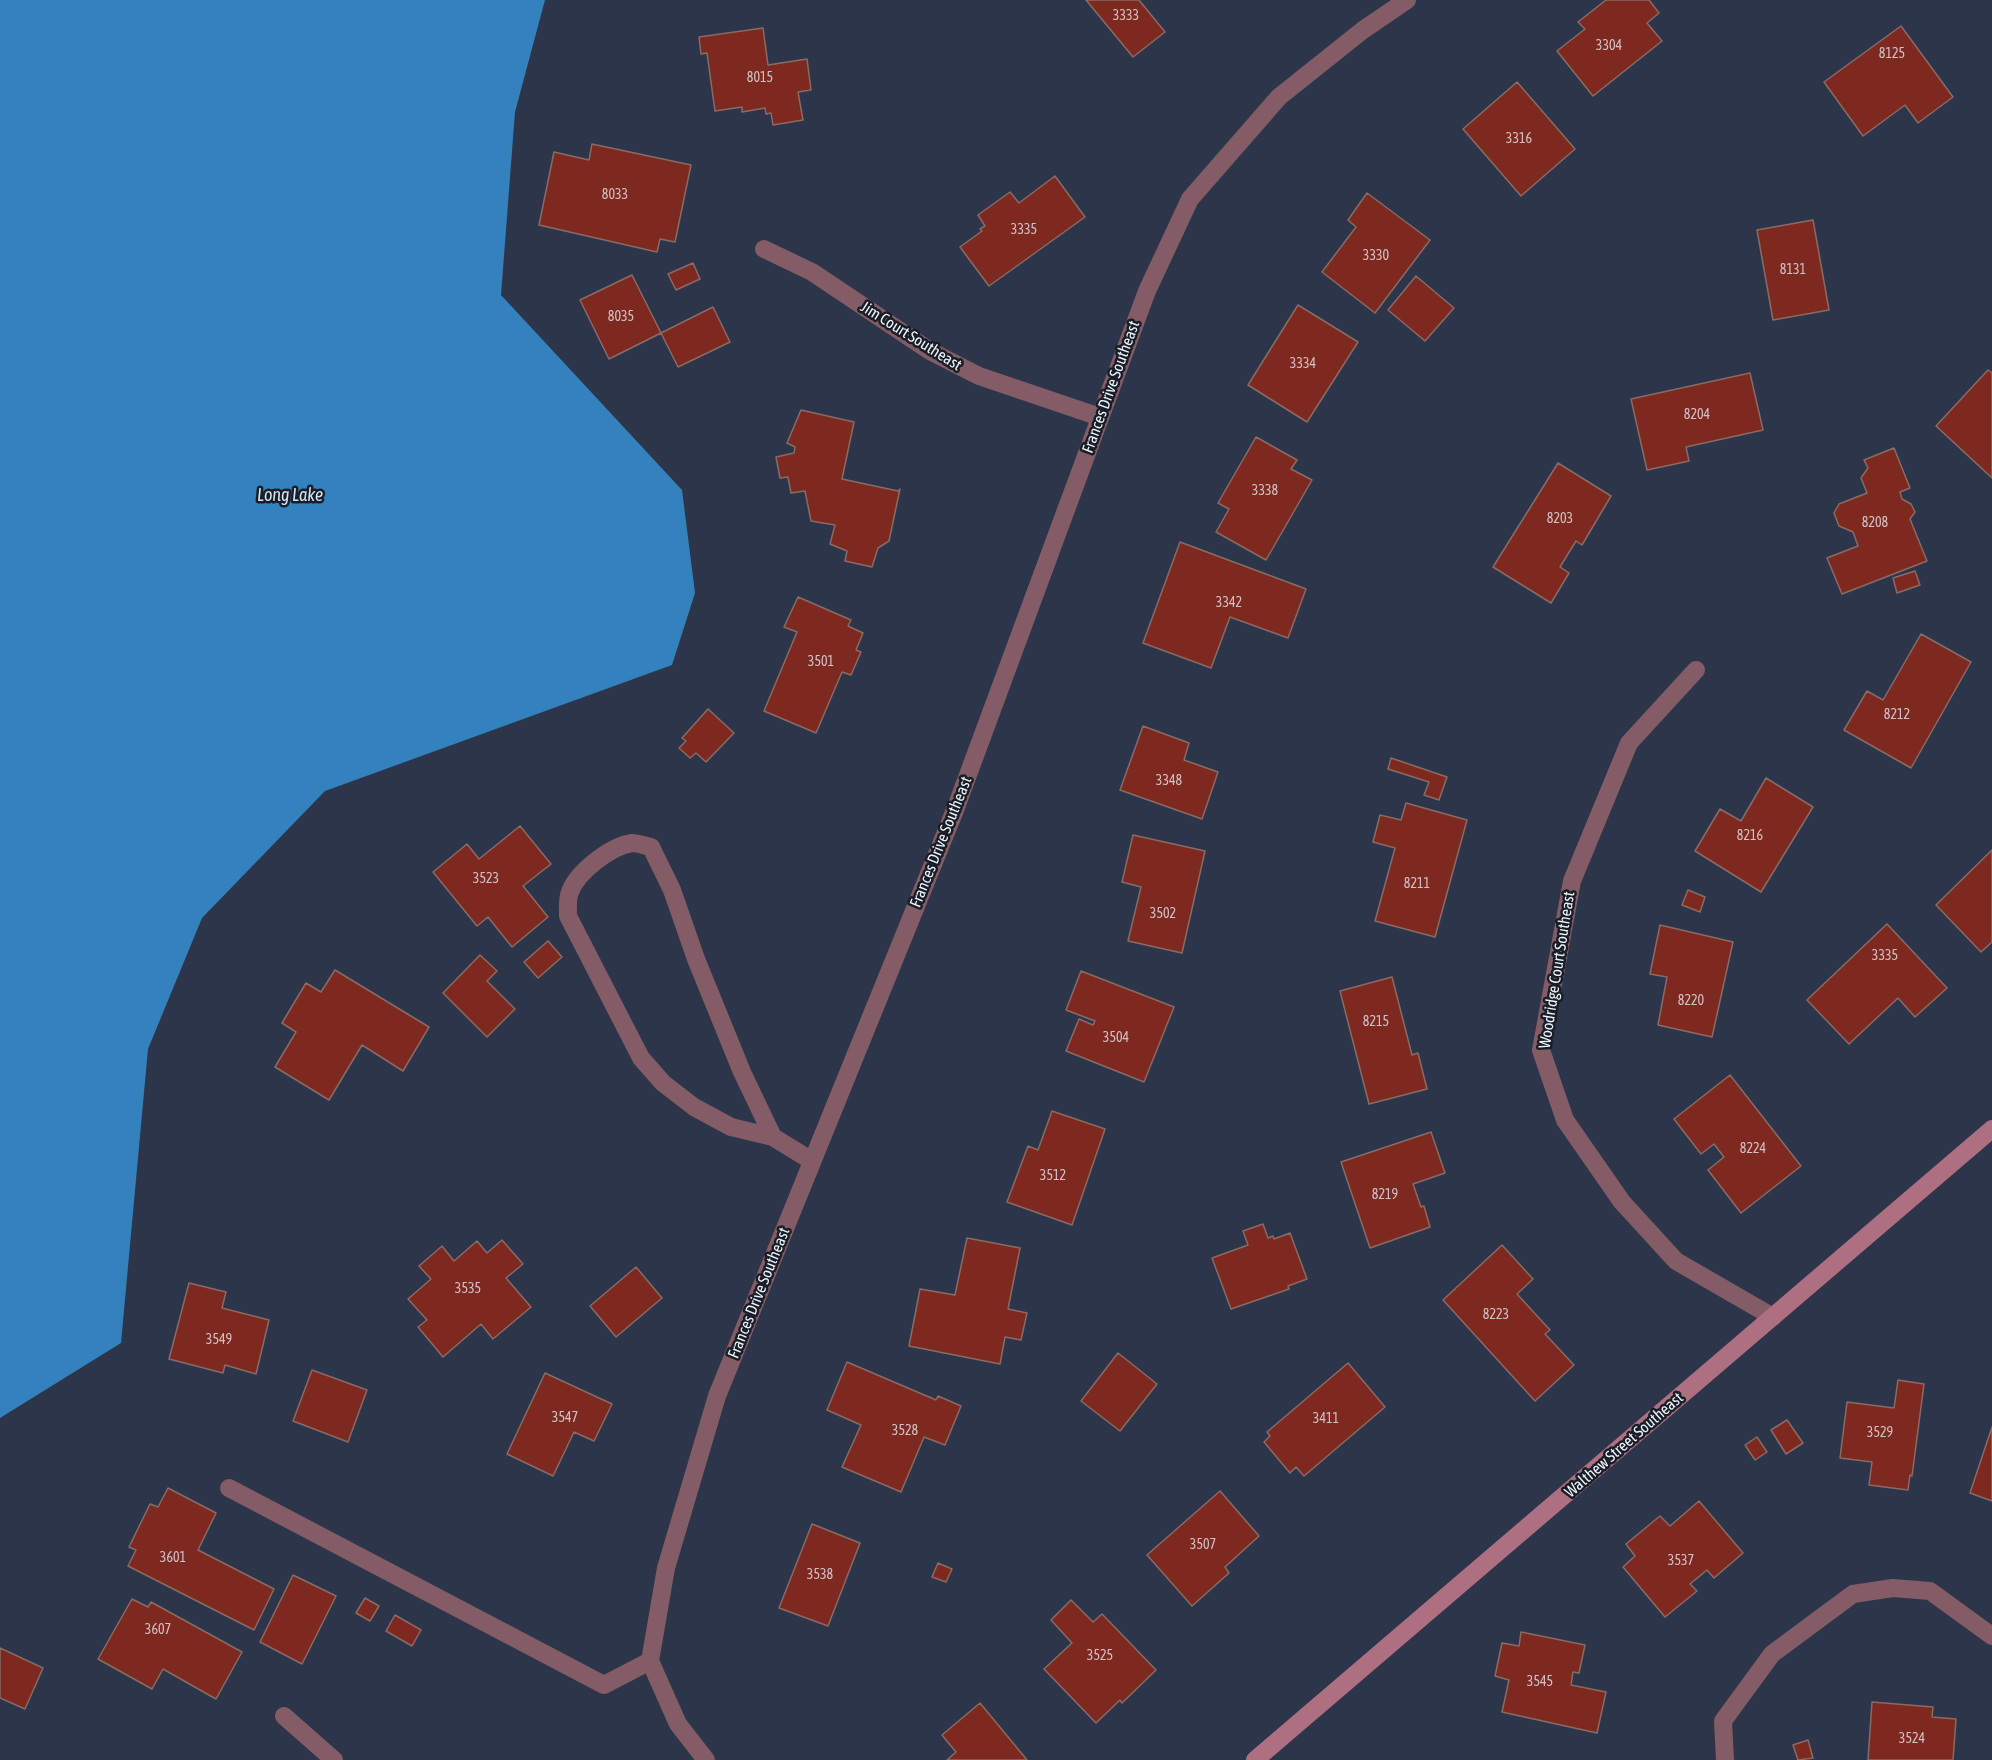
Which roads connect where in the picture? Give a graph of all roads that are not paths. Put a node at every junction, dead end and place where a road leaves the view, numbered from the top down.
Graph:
1 (1407, 0) edge
2 (764, 249) dead end
3 (1100, 417) junction
4 (1695, 670) dead end
5 (1992, 1129) edge
6 (773, 1137) junction
7 (812, 1161) junction
8 (1773, 1317) junction
9 (229, 1488) dead end
10 (1992, 1636) edge
11 (650, 1661) junction
12 (284, 1716) dead end
13 (334, 1760) edge
14 (706, 1760) edge
15 (1255, 1760) edge
16 (1725, 1760) edge

1 - 3 street, Frances Drive Southeast
2 - 3 street, Jim Court Southeast
3 - 7 street, Frances Drive Southeast
4 - 8 street, Woodridge Court Southeast
5 - 8 street, Walthew Street Southeast
6 - 6 street
6 - 7 street
7 - 11 street, Frances Drive Southeast
8 - 15 street, Walthew Street Southeast
9 - 11 street
10 - 16 street
11 - 14 street
12 - 13 street

